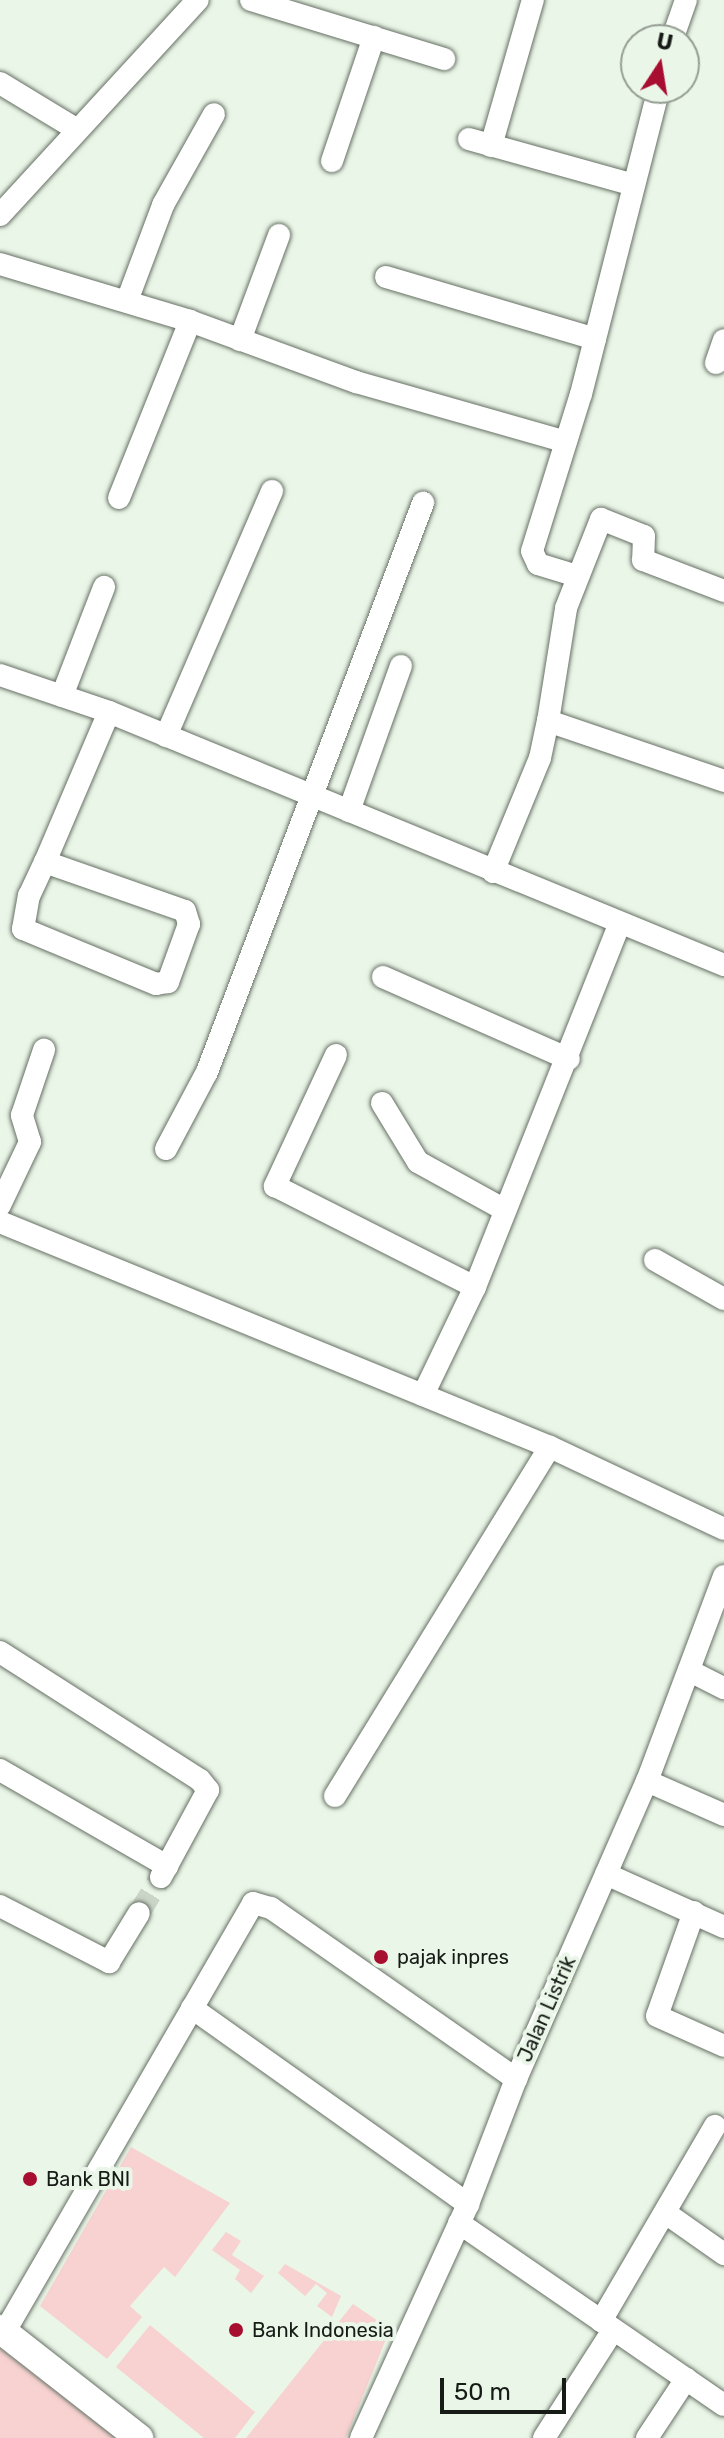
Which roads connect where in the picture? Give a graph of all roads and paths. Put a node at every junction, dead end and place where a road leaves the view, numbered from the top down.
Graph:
1 (198, 0) edge
2 (251, 0) edge
3 (533, 0) edge
4 (686, 0) edge
5 (678, 24) edge
6 (374, 37) junction
7 (444, 59) dead end
8 (0, 83) edge
9 (655, 104) edge
10 (214, 114) dead end
11 (76, 129) junction
12 (469, 139) dead end
13 (491, 146) junction
14 (332, 161) dead end
15 (634, 185) junction
16 (0, 215) edge
17 (279, 235) dead end
18 (0, 264) edge
19 (386, 277) dead end
20 (127, 301) junction
21 (190, 321) junction
22 (595, 339) junction
23 (240, 340) junction
24 (724, 340) edge
25 (716, 363) dead end
26 (566, 442) junction
27 (272, 491) dead end
28 (119, 498) dead end
29 (423, 503) dead end
30 (577, 576) junction
31 (104, 587) dead end
32 (724, 591) edge
33 (401, 666) dead end
34 (0, 675) edge
35 (62, 696) junction
36 (109, 712) junction
37 (548, 721) junction
38 (166, 736) junction
39 (724, 781) edge
40 (312, 795) junction
41 (349, 811) junction
42 (45, 862) junction
43 (493, 872) junction
44 (619, 926) junction
45 (724, 965) edge
46 (383, 977) dead end
47 (44, 1050) dead end
48 (336, 1055) dead end
49 (569, 1059) junction
50 (382, 1103) dead end
51 (166, 1149) dead end
52 (0, 1205) edge
53 (505, 1210) junction
54 (0, 1222) edge
55 (655, 1260) dead end
56 (475, 1287) junction
57 (724, 1299) edge
58 (423, 1395) junction
59 (550, 1447) junction
60 (724, 1529) edge
61 (724, 1576) edge
62 (0, 1652) edge
63 (690, 1671) junction
64 (724, 1688) edge
65 (0, 1770) edge
66 (647, 1781) junction
67 (335, 1796) dead end
68 (724, 1815) edge
69 (606, 1874) junction
70 (0, 1906) edge
71 (694, 1912) junction
72 (139, 1913) tunnel mouth
73 (724, 1927) edge
74 (192, 2008) junction
75 (724, 2046) edge
76 (516, 2079) junction
77 (715, 2126) dead end
78 (463, 2213) junction
79 (667, 2214) junction
80 (724, 2254) edge
81 (607, 2325) junction
82 (2, 2331) edge
83 (686, 2379) junction
84 (724, 2405) edge
85 (139, 2438) edge
86 (361, 2438) edge
87 (544, 2438) edge
88 (647, 2438) edge

1 - 11 street
2 - 6 street
3 - 13 street
4 - 5 street
6 - 7 street
6 - 14 street
8 - 11 street
9 - 15 street
10 - 20 street
11 - 16 street
12 - 13 street
13 - 15 street
15 - 22 street
17 - 23 street
18 - 20 street
19 - 22 street
20 - 21 street
21 - 23 street
21 - 28 street
22 - 26 street
23 - 26 street
24 - 25 street
26 - 30 street
27 - 38 street
29 - 40 street
30 - 32 street
30 - 37 street
31 - 35 street
33 - 41 street
34 - 35 street
35 - 36 street
36 - 38 street
36 - 42 street
37 - 39 street
37 - 43 street
38 - 40 street
40 - 41 street
40 - 51 street
41 - 43 street
42 - 42 street
43 - 44 street
44 - 45 street
44 - 49 street
46 - 49 street
47 - 52 street
48 - 56 street
49 - 53 street
50 - 53 street
53 - 56 street
54 - 58 street
55 - 57 street
56 - 58 street
58 - 59 street
59 - 60 street
59 - 67 street
61 - 63 street, Jalan Listrik
62 - 65 street
63 - 64 street
63 - 66 street, Jalan Listrik
66 - 68 street
66 - 69 street, Jalan Listrik
69 - 71 street
69 - 76 street, Jalan Listrik
70 - 72 street
71 - 73 street
71 - 75 street
74 - 76 street
74 - 78 street
74 - 82 street
76 - 78 street, Jalan Listrik
77 - 79 street
78 - 81 street
78 - 86 street, Jalan Listrik
79 - 80 street
79 - 81 street
81 - 83 street
81 - 87 street
82 - 85 main road
83 - 84 street
83 - 88 street

